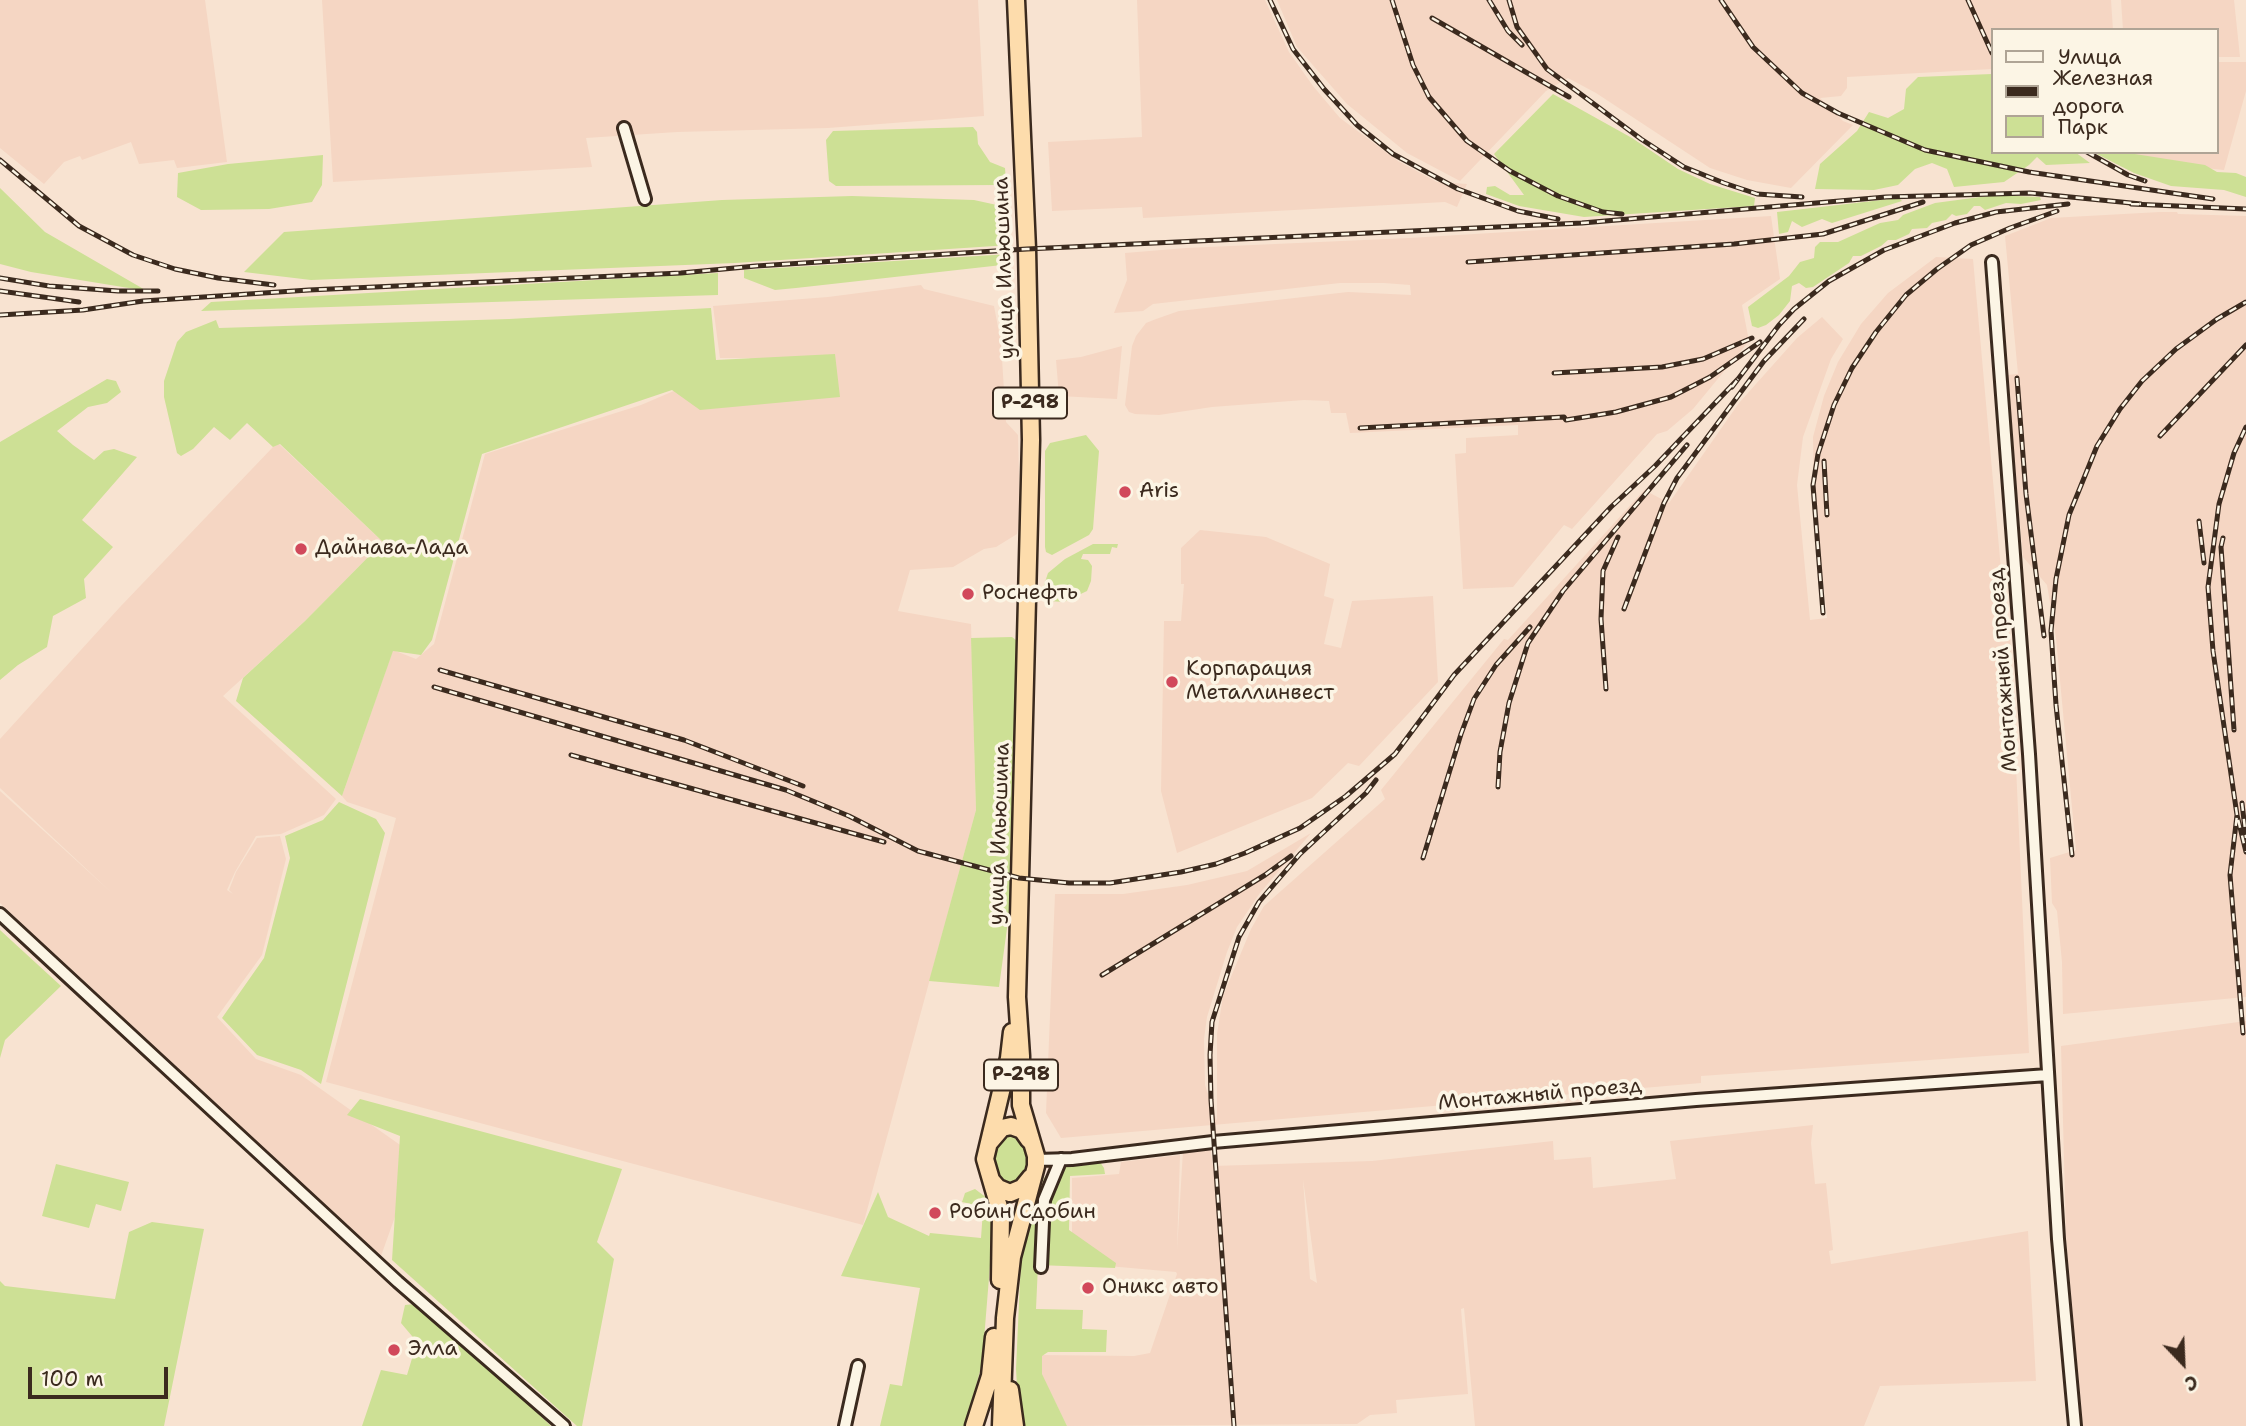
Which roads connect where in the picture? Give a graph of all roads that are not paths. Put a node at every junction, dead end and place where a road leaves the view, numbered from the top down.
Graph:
1 (1016, 0) edge
2 (624, 128) dead end
3 (645, 199) dead end
4 (1992, 262) dead end
5 (0, 914) edge
6 (1017, 998) junction
7 (2048, 1075) junction
8 (987, 1147) junction
9 (1061, 1159) junction
10 (1035, 1160) junction
11 (990, 1179) junction
12 (1007, 1260) junction
13 (1041, 1267) dead end
14 (1005, 1279) junction
15 (858, 1366) dead end
16 (564, 1426) edge
17 (845, 1426) edge
18 (974, 1426) edge
19 (994, 1426) edge
20 (1001, 1426) edge
21 (1015, 1426) edge
22 (2075, 1426) edge

1 - 6 highway, улица Ильюшина / Р-298
2 - 3 street
4 - 7 street, Монтажный проезд
5 - 16 street
6 - 8 highway, Р-298
6 - 10 highway, Р-298
7 - 9 street, Монтажный проезд
7 - 22 street, Монтажный проезд
8 - 10 highway
8 - 11 highway, Р-298
9 - 10 street, Монтажный проезд
9 - 13 street
10 - 11 highway
10 - 12 highway, Р-298
11 - 12 highway, Р-298
12 - 14 highway, Р-298
14 - 18 highway, Р-298
14 - 19 highway, Р-298
14 - 20 highway, Р-298
14 - 21 highway
15 - 17 street

